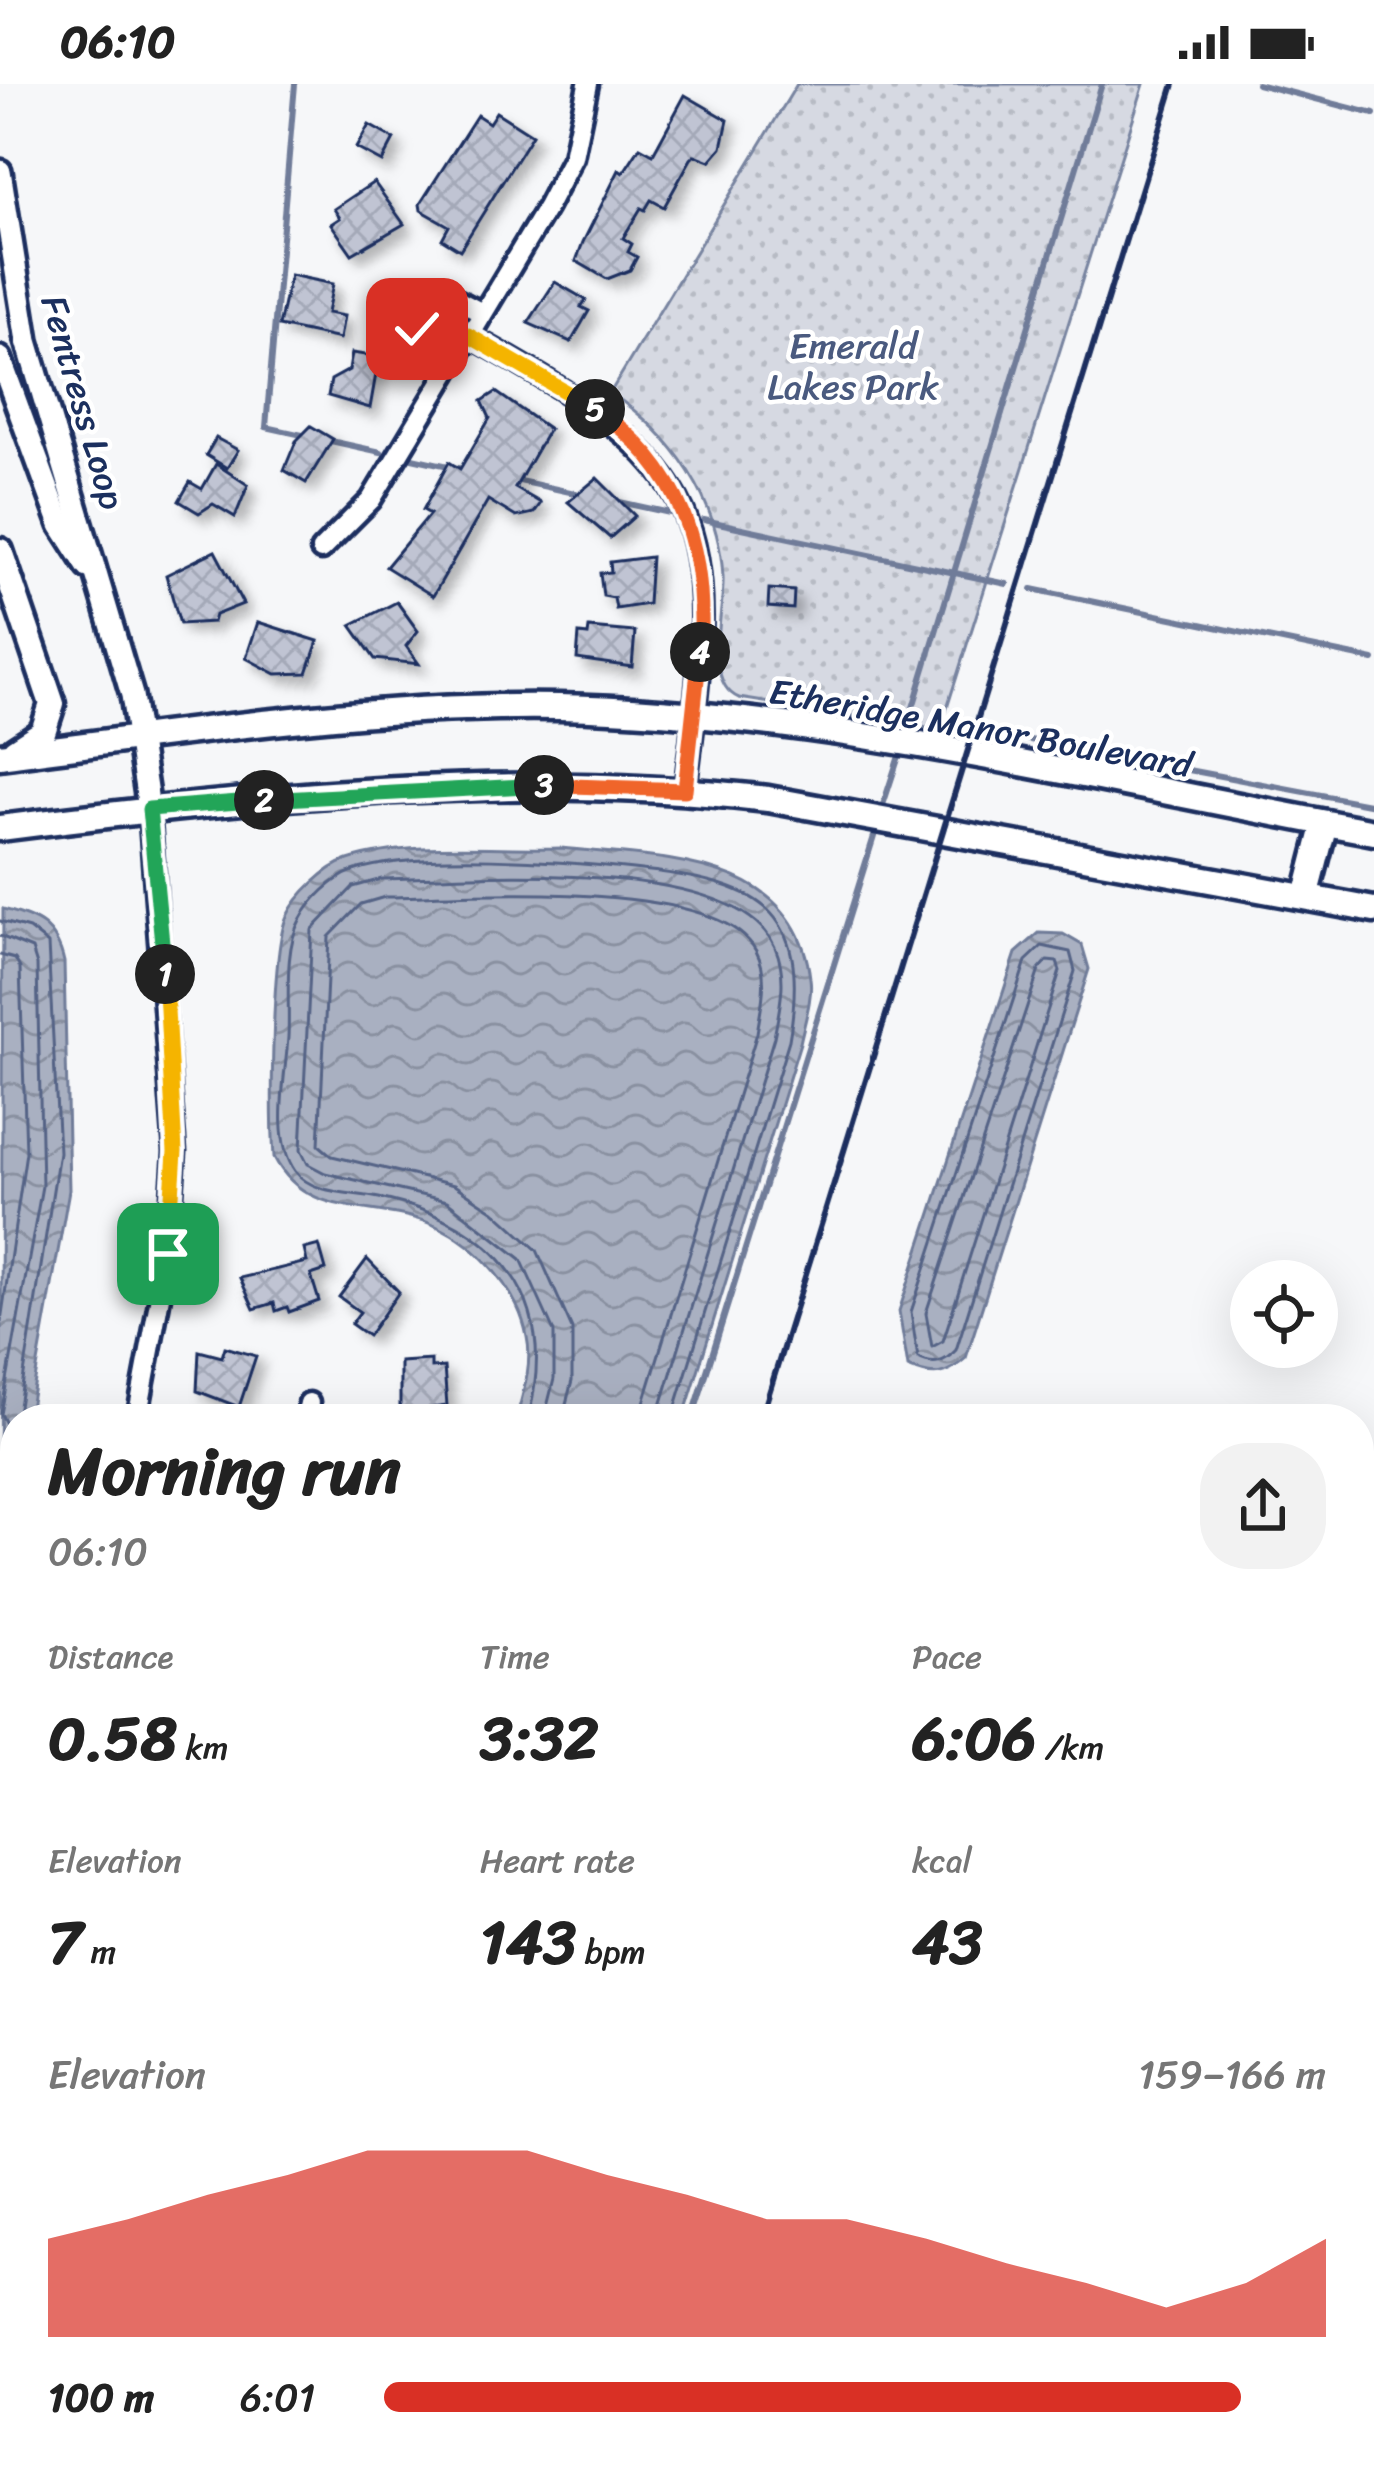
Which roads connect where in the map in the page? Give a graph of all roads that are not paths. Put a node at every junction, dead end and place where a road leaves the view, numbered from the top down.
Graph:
1 (587, 84) edge
2 (0, 171) edge
3 (482, 313) junction
4 (463, 344) junction
5 (0, 358) edge
6 (321, 550) dead end
7 (0, 551) edge
8 (95, 579) junction
9 (695, 717) junction
10 (142, 737) junction
11 (3, 755) edge
12 (685, 790) junction
13 (149, 809) junction
14 (1325, 824) junction
15 (0, 828) edge
16 (1374, 832) edge
17 (1306, 897) junction
18 (1374, 910) edge
19 (140, 1404) edge

1 - 3 street
2 - 8 street, Fentress Loop
3 - 4 street
3 - 4 street
4 - 6 street
4 - 9 street
5 - 8 street, Fentress Loop
7 - 11 main road
8 - 10 street, Fentress Loop
9 - 10 main road, Etheridge Manor Boulevard
9 - 12 street
9 - 14 main road, Etheridge Manor Boulevard
10 - 11 main road, Etheridge Manor Boulevard
10 - 13 street, Fentress Loop
12 - 13 main road
12 - 17 main road
13 - 15 main road
13 - 19 street, Fentress Loop
14 - 16 main road, Etheridge Manor Boulevard
14 - 17 main road
17 - 18 main road

